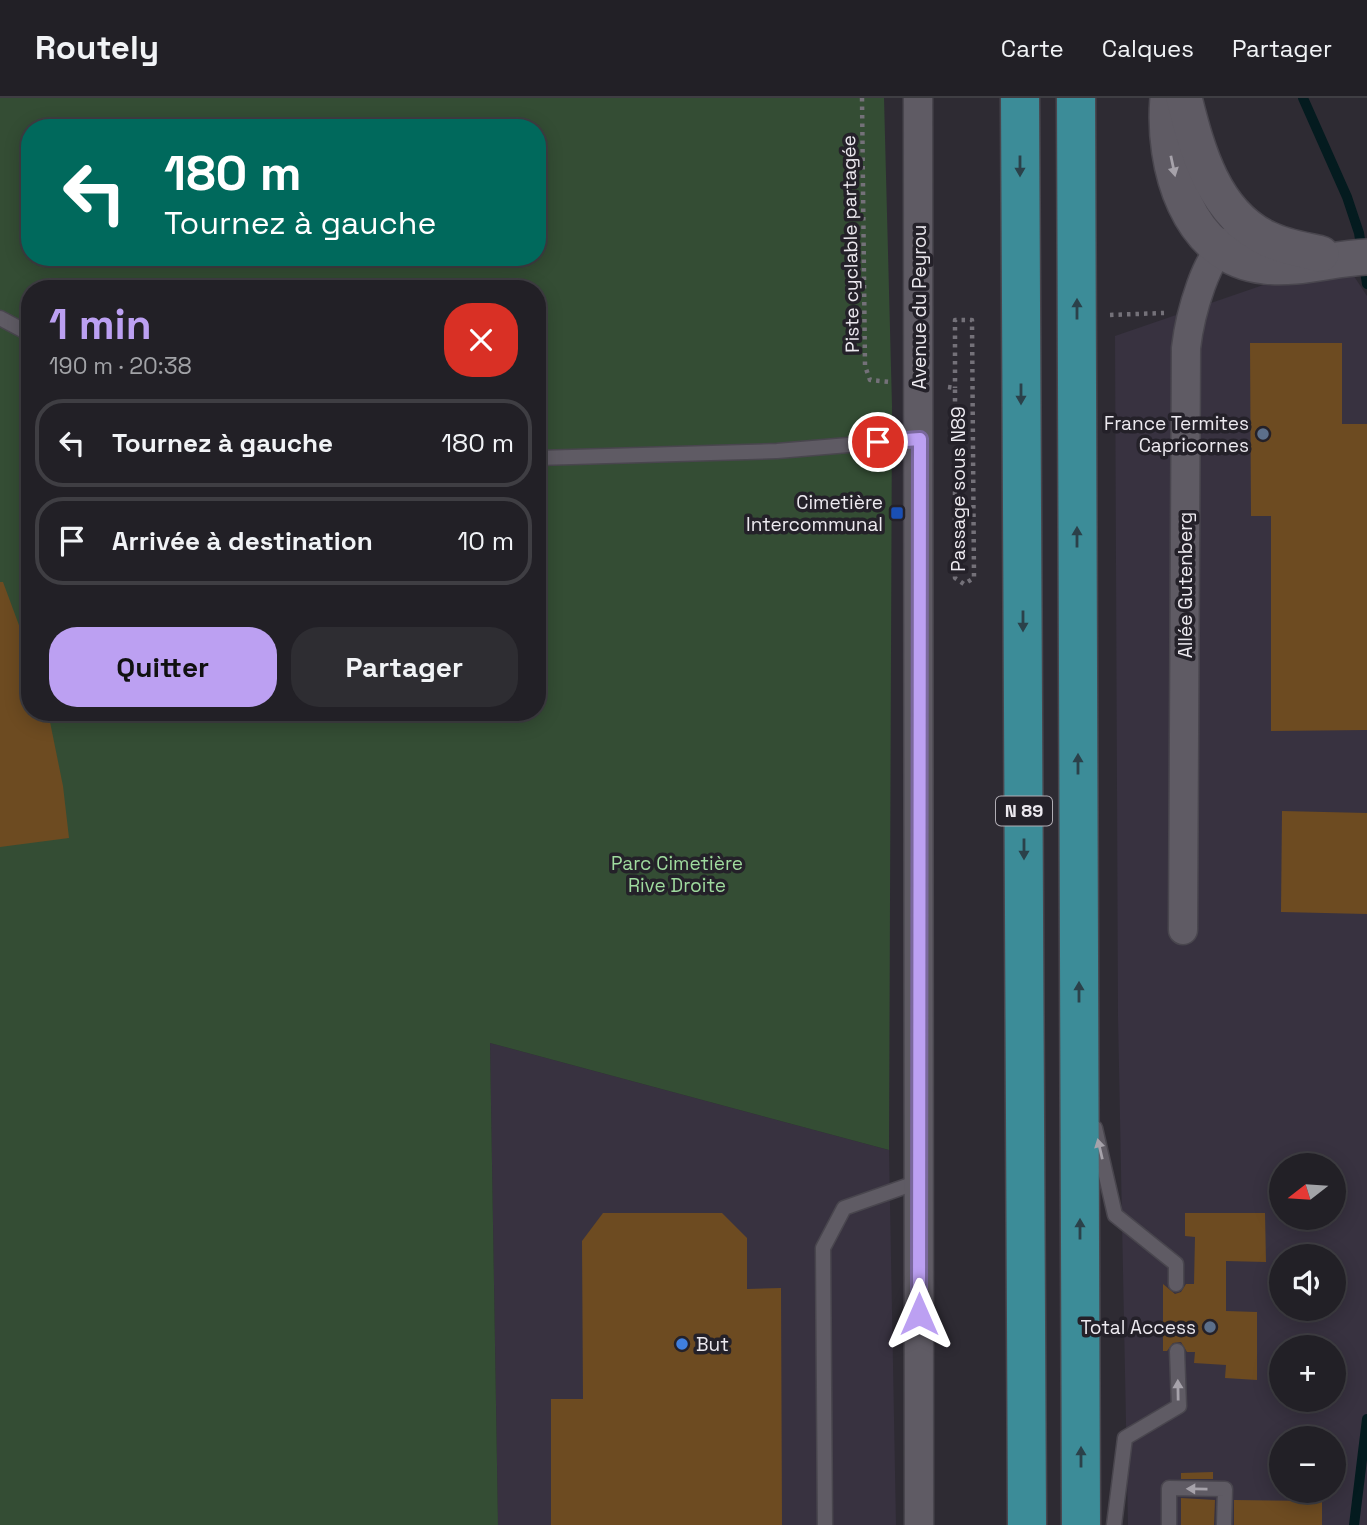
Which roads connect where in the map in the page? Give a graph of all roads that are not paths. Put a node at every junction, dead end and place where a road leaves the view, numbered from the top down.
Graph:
1 (918, 98) edge
2 (1020, 98) edge
3 (1076, 98) edge
4 (1168, 98) edge
5 (1184, 98) edge
6 (1222, 198) junction
7 (1220, 247) junction
8 (1294, 248) junction
9 (1354, 258) edge
10 (0, 318) edge
11 (21, 329) edge
12 (920, 439) junction
13 (546, 458) edge
14 (1184, 930) dead end
15 (1079, 1060) junction
16 (918, 1182) junction
17 (1176, 1284) dead end
18 (1177, 1351) dead end
19 (825, 1525) edge
20 (919, 1525) edge
21 (1027, 1525) edge
22 (1081, 1525) edge
23 (1114, 1525) edge
24 (1169, 1525) edge
25 (1224, 1525) edge

1 - 12 street, Avenue du Peyrou
2 -> 21 highway, N 89
15 -> 3 highway, N 89
4 -> 7 street
5 - 6 street
6 - 7 street
6 - 8 street
7 - 8 street
7 - 9 street
7 - 14 street, Allée Gutenberg
8 - 9 street
10 - 11 lane
12 - 13 lane
12 - 16 street, Avenue du Peyrou
17 -> 15 lane
22 -> 15 highway, N 89
16 - 19 lane
16 - 20 street, Avenue du Peyrou
23 -> 18 lane
25 -> 24 lane

